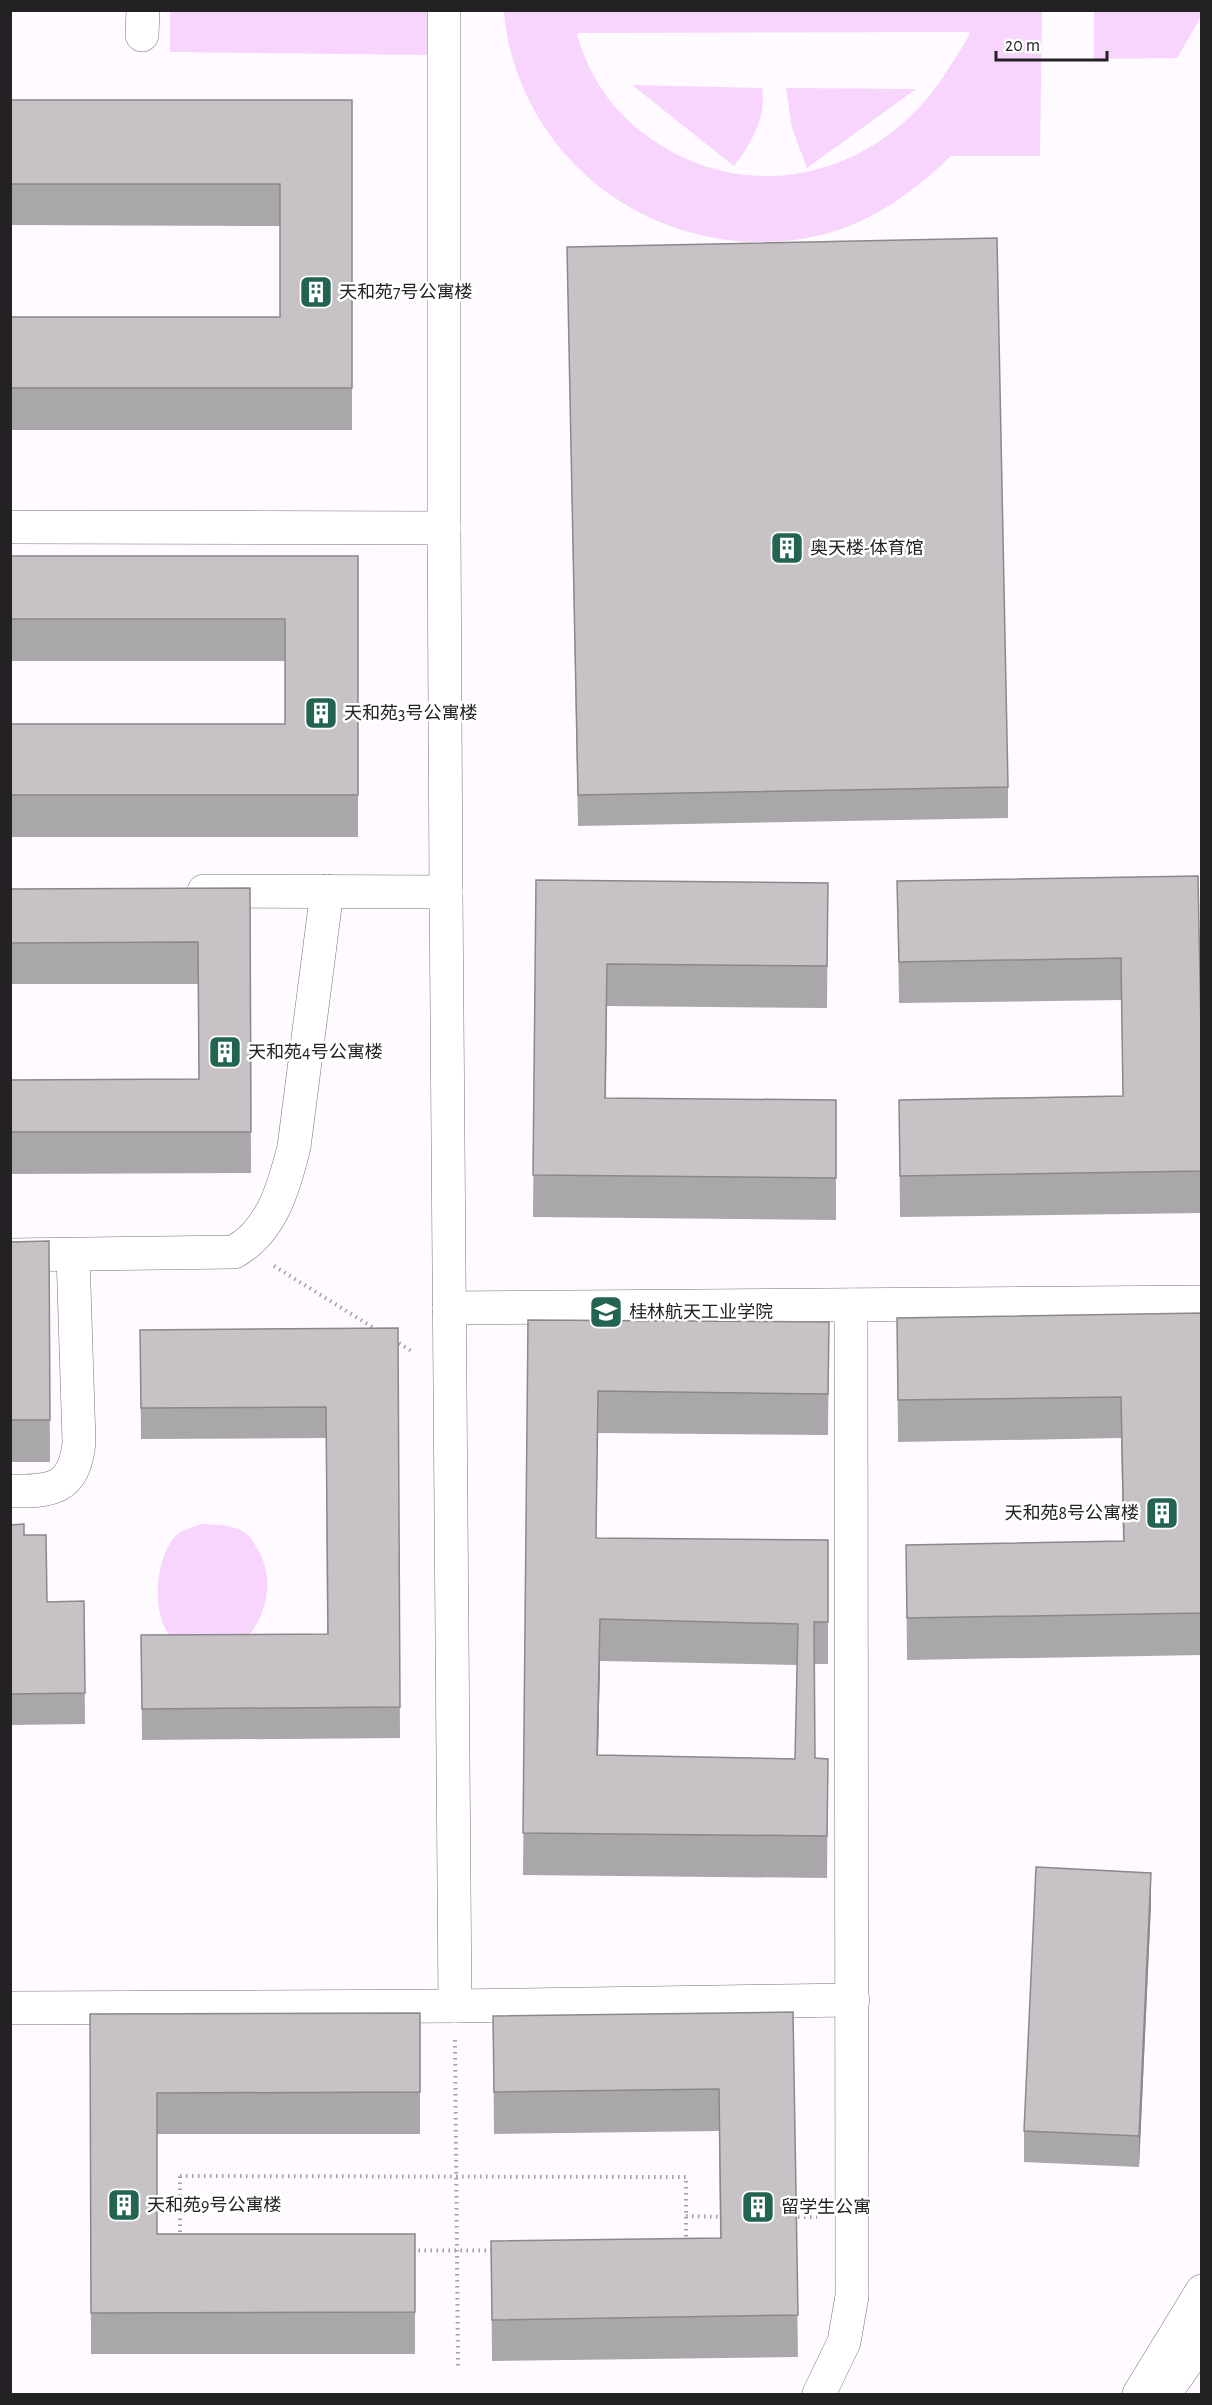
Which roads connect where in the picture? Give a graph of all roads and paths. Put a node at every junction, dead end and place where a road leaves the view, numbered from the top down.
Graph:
1 (444, 10) edge
2 (10, 527) edge
3 (444, 528) junction
4 (175, 891) edge
5 (327, 891) junction
6 (446, 892) junction
7 (243, 1247) junction
8 (10, 1255) edge
9 (73, 1256) junction
10 (1202, 1302) edge
11 (852, 1305) junction
12 (449, 1308) junction
13 (381, 1332) edge
14 (391, 1338) edge
15 (450, 1374) junction
16 (10, 1491) edge
17 (853, 2000) junction
18 (455, 2006) junction
19 (10, 2008) edge
20 (456, 2176) junction
21 (686, 2216) junction
22 (733, 2217) edge
23 (781, 2217) edge
24 (852, 2218) junction
25 (457, 2251) junction
26 (1202, 2291) edge
27 (1202, 2340) edge
28 (458, 2367) dead end
29 (819, 2394) edge
30 (1139, 2394) edge
31 (1164, 2394) edge

1 - 3 main road
2 - 3 main road
3 - 6 main road
4 - 5 main road
5 - 6 main road
5 - 7 main road
6 - 12 main road
7 - 9 main road
7 - 13 path
8 - 9 main road
9 - 16 main road
10 - 11 main road
11 - 12 main road
11 - 17 main road
12 - 15 main road
14 - 15 path
15 - 18 main road
17 - 18 main road
17 - 24 main road
18 - 19 main road
18 - 20 path
20 - 21 path
20 - 25 path
20 - 25 path
21 - 22 path
21 - 25 path
23 - 24 path
24 - 29 main road
25 - 28 path
26 - 30 main road
27 - 31 main road

